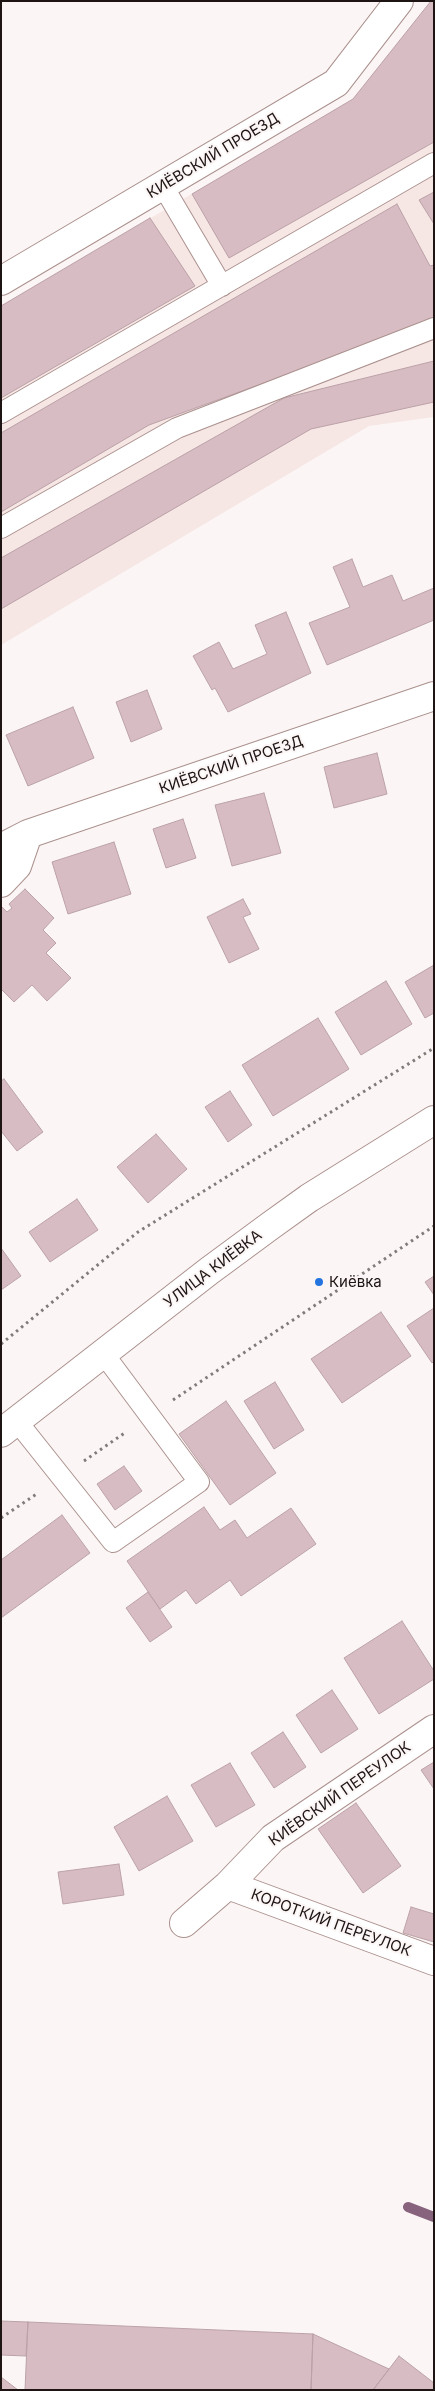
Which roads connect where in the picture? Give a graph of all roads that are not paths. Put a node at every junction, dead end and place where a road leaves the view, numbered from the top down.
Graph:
1 (399, 1) edge
2 (434, 163) edge
3 (163, 186) junction
4 (1, 281) edge
5 (222, 286) junction
6 (434, 328) edge
7 (1, 413) edge
8 (1, 528) edge
9 (434, 696) edge
10 (28, 834) junction
11 (1, 848) edge
12 (1, 883) edge
13 (434, 1120) edge
14 (103, 1353) junction
15 (8, 1426) edge
16 (434, 1729) edge
17 (228, 1884) junction
18 (184, 1923) dead end
19 (434, 1961) edge

1 - 3 street, КИЁВСКИЙ ПРОЕЗД
2 - 5 lane
3 - 4 street, КИЁВСКИЙ ПРОЕЗД
3 - 5 lane
5 - 7 lane
6 - 8 lane
9 - 10 street, КИЁВСКИЙ ПРОЕЗД
10 - 11 street, КИЁВСКИЙ ПРОЕЗД
10 - 12 street
13 - 14 street, УЛИЦА КИЁВКА
14 - 15 street, УЛИЦА КИЁВКА
14 - 15 lane
16 - 17 street, КИЁВСКИЙ ПЕРЕУЛОК
17 - 18 street, КИЁВСКИЙ ПЕРЕУЛОК
17 - 19 street, КОРОТКИЙ ПЕРЕУЛОК

